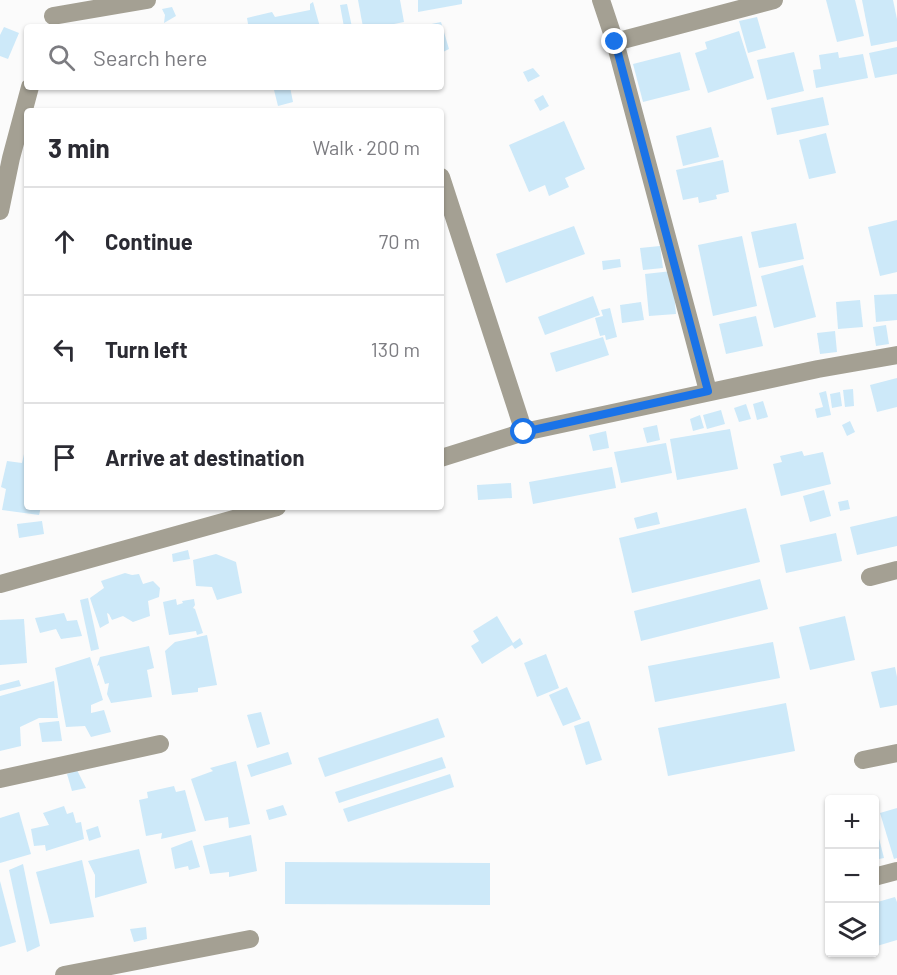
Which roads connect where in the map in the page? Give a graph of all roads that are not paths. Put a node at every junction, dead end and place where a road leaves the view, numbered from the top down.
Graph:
1 (147, 0) edge
2 (601, 0) edge
3 (774, 0) edge
4 (54, 14) edge
5 (615, 42) junction
6 (29, 90) edge
7 (24, 108) edge
8 (24, 109) edge
9 (444, 186) edge
10 (0, 211) edge
11 (897, 355) edge
12 (708, 391) junction
13 (524, 432) junction
14 (444, 457) edge
15 (266, 510) edge
16 (897, 570) edge
17 (870, 577) dead end
18 (0, 584) edge
19 (160, 744) dead end
20 (897, 753) edge
21 (863, 760) dead end
22 (0, 779) edge
23 (897, 871) edge
24 (879, 876) edge
25 (250, 939) dead end
26 (64, 975) edge

1 - 4 street
2 - 5 street
3 - 5 street
5 - 12 street
6 - 7 street
8 - 10 street
9 - 13 street
11 - 12 street
12 - 13 street
13 - 14 street
15 - 18 street
16 - 17 street
19 - 22 street
20 - 21 street
23 - 24 street
25 - 26 street

